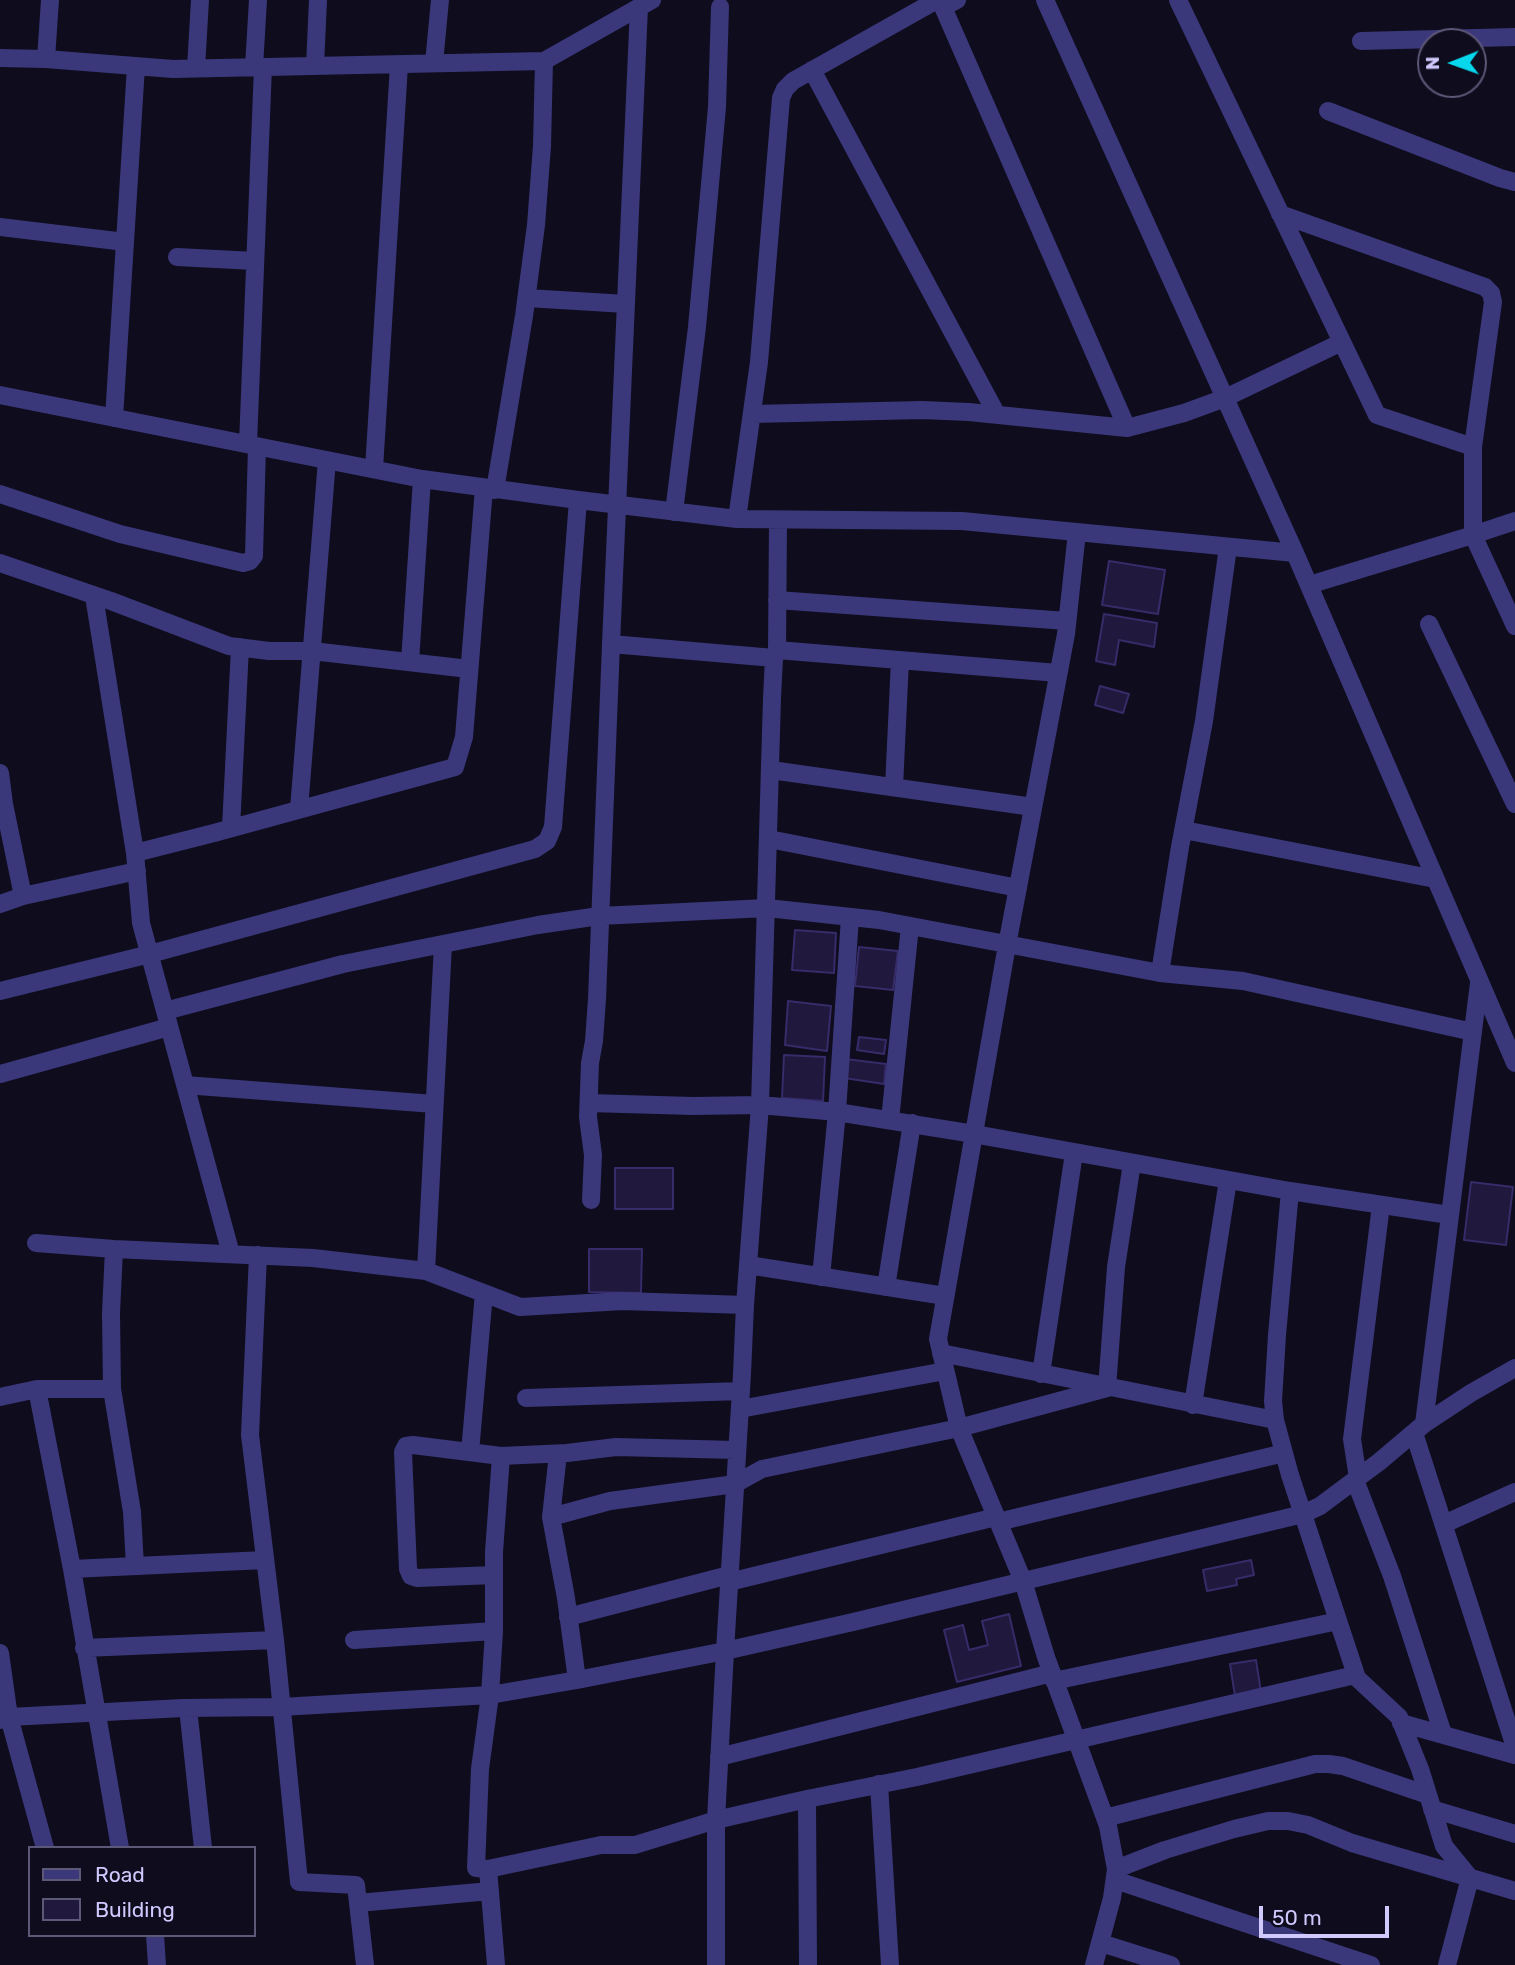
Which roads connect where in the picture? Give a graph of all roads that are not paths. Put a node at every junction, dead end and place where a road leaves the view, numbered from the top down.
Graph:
1 (50, 0) edge
2 (200, 0) edge
3 (258, 0) edge
4 (318, 0) edge
5 (440, 0) edge
6 (1045, 0) edge
7 (1178, 0) edge
8 (944, 2) edge
9 (645, 4) edge
10 (720, 7) dead end
11 (1515, 37) edge
12 (1361, 41) dead end
13 (0, 58) edge
14 (46, 59) junction
15 (544, 61) junction
16 (434, 63) junction
17 (399, 65) junction
18 (136, 66) junction
19 (314, 66) junction
20 (259, 67) junction
21 (196, 68) junction
22 (813, 70) junction
23 (1328, 111) dead end
24 (1515, 183) edge
25 (1280, 214) junction
26 (0, 227) edge
27 (125, 242) junction
28 (177, 257) dead end
29 (255, 261) junction
30 (527, 298) junction
31 (626, 304) junction
32 (1342, 342) junction
33 (1225, 398) junction
34 (1, 399) edge
35 (752, 414) junction
36 (996, 415) junction
37 (114, 418) junction
38 (1127, 428) junction
39 (253, 445) junction
40 (1472, 447) junction
41 (327, 460) junction
42 (374, 469) junction
43 (422, 479) junction
44 (489, 489) junction
45 (0, 494) edge
46 (578, 500) junction
47 (618, 505) junction
48 (674, 512) junction
49 (737, 519) junction
50 (778, 520) junction
51 (1515, 521) edge
52 (1076, 531) junction
53 (1473, 536) junction
54 (1228, 547) junction
55 (1295, 553) junction
56 (0, 563) edge
57 (1309, 585) junction
58 (94, 596) junction
59 (777, 600) junction
60 (1067, 621) junction
61 (1429, 624) dead end
62 (1515, 626) edge
63 (611, 644) junction
64 (240, 647) junction
65 (312, 651) junction
66 (775, 654) junction
67 (900, 660) junction
68 (410, 662) junction
69 (470, 669) junction
70 (1058, 673) junction
71 (771, 770) junction
72 (0, 773) edge
73 (894, 787) junction
74 (1515, 804) edge
75 (1033, 807) junction
76 (299, 809) junction
77 (231, 828) junction
78 (1184, 830) junction
79 (769, 839) junction
80 (135, 853) junction
81 (137, 871) junction
82 (1435, 879) junction
83 (1018, 888) junction
84 (23, 896) junction
85 (0, 904) edge
86 (767, 908) junction
87 (599, 916) junction
88 (850, 917) junction
89 (910, 926) junction
90 (443, 944) junction
91 (1007, 945) junction
92 (150, 954) junction
93 (1160, 972) junction
94 (1479, 982) junction
95 (0, 991) edge
96 (167, 1019) junction
97 (1473, 1032) junction
98 (1515, 1063) edge
99 (0, 1074) edge
100 (185, 1085) junction
101 (590, 1103) junction
102 (435, 1104) junction
103 (760, 1105) junction
104 (837, 1112) junction
105 (890, 1120) junction
106 (912, 1123) junction
107 (974, 1134) junction
108 (1074, 1153) junction
109 (1132, 1163) junction
110 (1228, 1180) junction
111 (1290, 1191) junction
112 (591, 1199) dead end
113 (1381, 1205) junction
114 (1449, 1215) junction
115 (36, 1243) dead end
116 (114, 1249) junction
117 (231, 1254) junction
118 (258, 1255) junction
119 (748, 1265) junction
120 (426, 1271) junction
121 (821, 1277) junction
122 (886, 1287) junction
123 (484, 1293) junction
124 (945, 1296) junction
125 (745, 1305) junction
126 (941, 1353) junction
127 (1515, 1368) edge
128 (945, 1371) junction
129 (1041, 1374) junction
130 (1107, 1388) junction
131 (37, 1389) junction
132 (112, 1389) junction
133 (0, 1397) edge
134 (526, 1398) dead end
135 (740, 1400) junction
136 (1193, 1405) junction
137 (1275, 1420) junction
138 (959, 1428) junction
139 (1419, 1429) junction
140 (736, 1450) junction
141 (470, 1452) junction
142 (1284, 1453) junction
143 (558, 1454) junction
144 (501, 1456) junction
145 (1356, 1479) junction
146 (735, 1484) junction
147 (1515, 1492) edge
148 (1303, 1514) junction
149 (551, 1517) junction
150 (997, 1519) junction
151 (1444, 1524) junction
152 (265, 1560) junction
153 (135, 1566) junction
154 (72, 1569) junction
155 (494, 1575) junction
156 (729, 1579) junction
157 (1023, 1581) junction
158 (568, 1617) junction
159 (1338, 1621) junction
160 (494, 1631) junction
161 (275, 1640) junction
162 (354, 1640) dead end
163 (85, 1648) junction
164 (725, 1651) junction
165 (0, 1653) edge
166 (1355, 1675) junction
167 (1053, 1677) junction
168 (577, 1680) junction
169 (490, 1695) junction
170 (281, 1707) junction
171 (188, 1708) junction
172 (97, 1713) junction
173 (5, 1719) edge
174 (1401, 1723) junction
175 (1444, 1734) junction
176 (1075, 1738) junction
177 (1515, 1746) edge
178 (1515, 1755) edge
179 (719, 1757) junction
180 (879, 1784) junction
181 (807, 1799) junction
182 (1430, 1802) junction
183 (1105, 1818) junction
184 (716, 1820) junction
185 (1515, 1834) edge
186 (44, 1846) edge
187 (120, 1846) edge
188 (203, 1846) edge
189 (488, 1869) junction
190 (1115, 1874) junction
191 (1470, 1878) junction
192 (490, 1891) junction
193 (1515, 1891) edge
194 (358, 1903) junction
195 (155, 1937) edge
196 (1101, 1943) junction
197 (157, 1965) edge
198 (365, 1965) edge
199 (496, 1965) edge
200 (716, 1965) edge
201 (808, 1965) edge
202 (890, 1965) edge
203 (1094, 1965) edge
204 (1171, 1965) edge
205 (1371, 1965) edge
206 (1447, 1965) edge

1 - 14 street
2 - 21 street
3 - 20 street
4 - 19 street
5 - 16 street
6 - 33 street
7 - 25 street
8 - 22 street
8 - 38 street
9 - 15 street
9 - 31 street
10 - 48 street
11 - 12 street
13 - 14 street
14 - 18 street
15 - 16 street
15 - 30 street
16 - 17 street
17 - 19 street
17 - 42 street
18 - 21 street
18 - 27 street
19 - 20 street
20 - 21 street
20 - 29 street
22 - 35 street
22 - 36 street
23 - 24 street
25 - 32 street
25 - 40 street
26 - 27 street
27 - 37 street
28 - 29 street
29 - 39 street
30 - 31 street
30 - 44 street
31 - 47 street
32 - 33 street
32 - 40 street
33 - 38 street
33 - 55 street
34 - 37 street
35 - 36 street
35 - 49 street
36 - 38 street
37 - 39 street
39 - 41 street
39 - 45 street
40 - 53 street
41 - 42 street
41 - 65 street
42 - 43 street
43 - 44 street
43 - 68 street
44 - 46 street
44 - 69 street
46 - 47 street
46 - 92 street
47 - 48 street
47 - 63 street
48 - 49 street
49 - 50 street
50 - 52 street
50 - 59 street
51 - 53 street
52 - 54 street
52 - 60 street
53 - 57 street
53 - 62 street
54 - 55 street
54 - 78 street
55 - 57 street
56 - 58 street
57 - 82 street
58 - 64 street
58 - 80 street
59 - 60 street
59 - 66 street
60 - 70 street
61 - 74 street
63 - 66 street
63 - 87 street
64 - 65 street
64 - 77 street
65 - 68 street
65 - 76 street
66 - 67 street
66 - 71 street
67 - 70 street
67 - 73 street
68 - 69 street
69 - 76 street
70 - 75 street
71 - 73 street
71 - 79 street
72 - 84 street
73 - 75 street
75 - 83 street
76 - 77 street
77 - 80 street
78 - 82 street
78 - 93 street
79 - 83 street
79 - 86 street
80 - 81 street
81 - 84 street
81 - 92 street
82 - 94 street
83 - 91 street
84 - 85 street
86 - 87 street
86 - 88 street
86 - 103 street
87 - 90 street
87 - 101 street
88 - 89 street
88 - 104 street
89 - 91 street
89 - 105 street
90 - 96 street
90 - 102 street
91 - 93 street
91 - 107 street
92 - 95 street
92 - 96 street
93 - 97 street
94 - 97 street
94 - 98 street
96 - 99 street
96 - 100 street
97 - 114 street
100 - 102 street
100 - 117 street
101 - 103 street
101 - 112 street
102 - 120 street
103 - 104 street
103 - 119 street
104 - 105 street
104 - 121 street
105 - 106 street
106 - 107 street
106 - 122 street
107 - 108 street
107 - 124 street
108 - 109 street
108 - 129 street
109 - 110 street
109 - 130 street
110 - 111 street
110 - 136 street
111 - 113 street
111 - 137 street
113 - 114 street
113 - 145 street
114 - 139 street
115 - 116 street
116 - 117 street
116 - 132 street
117 - 118 street
118 - 120 street
118 - 152 street
119 - 121 street
119 - 125 street
120 - 123 street
121 - 122 street
122 - 124 street
123 - 125 street
123 - 141 street
124 - 126 street
125 - 135 street
126 - 128 street
126 - 129 street
127 - 139 street
128 - 135 street
128 - 138 street
129 - 130 street
130 - 136 street
130 - 138 street
131 - 132 street
131 - 133 street
131 - 154 street
132 - 153 street
134 - 135 street
135 - 140 street
136 - 137 street
137 - 142 street
138 - 146 street
138 - 150 street
139 - 145 street
139 - 151 street
140 - 143 street
140 - 146 street
141 - 144 street
141 - 155 street
142 - 148 street
142 - 150 street
143 - 144 street
143 - 149 street
144 - 155 street
145 - 148 street
145 - 175 street
146 - 149 street
146 - 156 street
147 - 151 street
148 - 157 street
148 - 159 street
149 - 158 street
150 - 156 street
150 - 157 street
151 - 177 street
152 - 153 street
152 - 161 street
153 - 154 street
154 - 163 street
155 - 160 street
156 - 158 street
156 - 164 street
157 - 164 street
157 - 167 street
158 - 168 street
159 - 166 street
159 - 167 street
160 - 162 street
160 - 169 street
161 - 163 street
161 - 170 street
163 - 172 street
164 - 168 street
164 - 179 street
165 - 173 street
166 - 174 street
166 - 176 street
167 - 176 street
167 - 179 street
168 - 169 street
169 - 170 street
169 - 189 street
170 - 171 street
170 - 194 street
171 - 172 street
171 - 188 street
172 - 173 street
172 - 187 street
173 - 186 street
174 - 175 street
174 - 182 street
175 - 178 street
176 - 180 street
176 - 183 street
179 - 184 street
180 - 181 street
180 - 202 street
181 - 184 street
181 - 201 street
182 - 183 street
182 - 185 street
182 - 191 street
183 - 190 street
184 - 189 street
184 - 200 street
189 - 192 street
190 - 191 street
190 - 196 street
190 - 205 street
191 - 193 street
191 - 206 street
192 - 194 street
192 - 199 street
194 - 198 street
195 - 197 street
196 - 203 street
196 - 204 street

